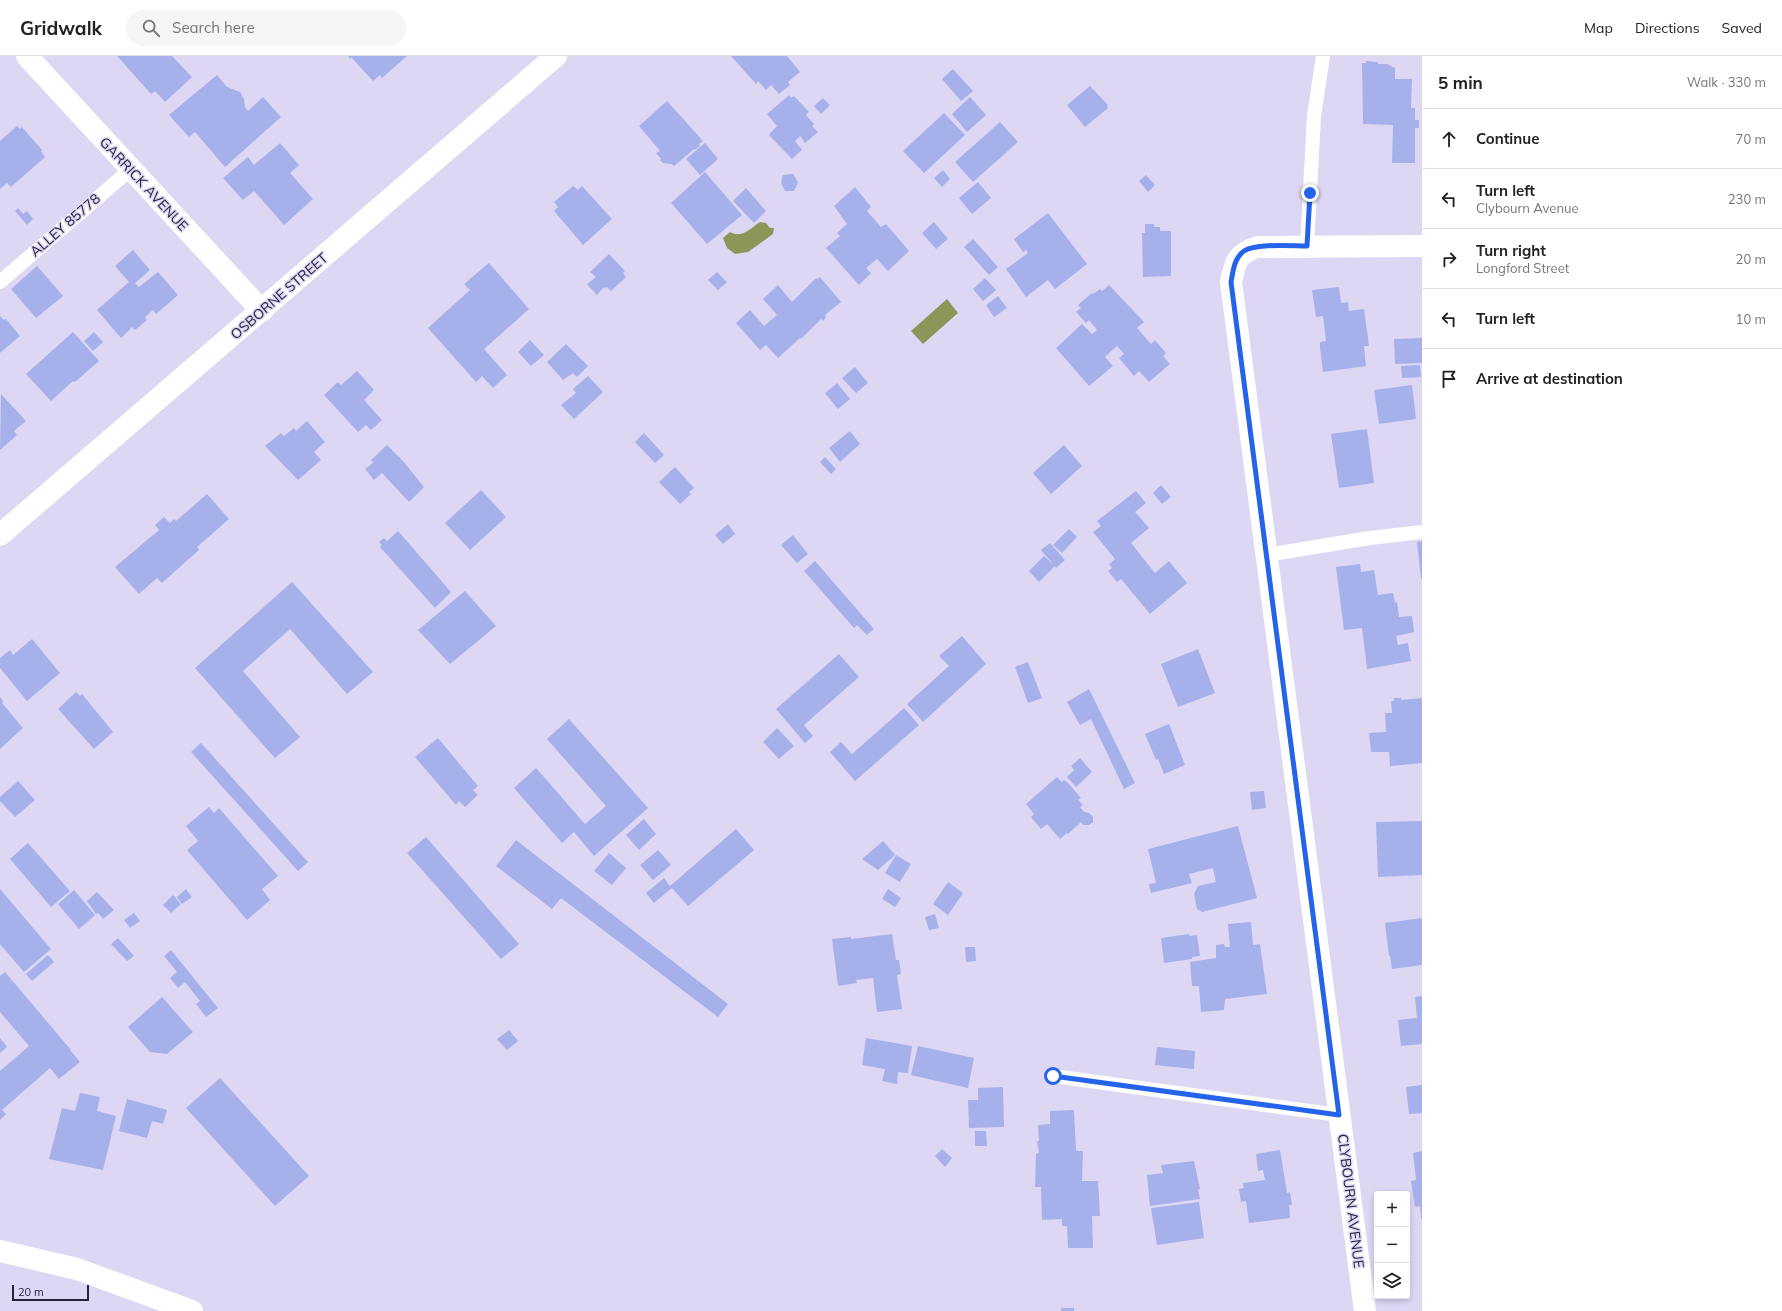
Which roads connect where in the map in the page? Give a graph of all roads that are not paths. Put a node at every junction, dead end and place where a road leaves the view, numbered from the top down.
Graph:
1 (27, 56) edge
2 (556, 56) edge
3 (1323, 56) edge
4 (131, 169) junction
5 (1307, 246) junction
6 (1422, 246) edge
7 (0, 282) edge
8 (262, 311) junction
9 (1422, 532) edge
10 (0, 535) edge
11 (1266, 555) junction
12 (1053, 1076) dead end
13 (1339, 1115) junction
14 (0, 1251) edge
15 (192, 1311) edge
16 (1365, 1311) edge

1 - 4 street, GARRICK AVENUE
2 - 8 street, OSBORNE STREET
3 - 5 lane
4 - 7 lane, ALLEY 85778
4 - 8 street, GARRICK AVENUE
5 - 6 street
5 - 11 street, CLYBOURN AVENUE
8 - 10 street, OSBORNE STREET
9 - 11 lane
11 - 13 street, CLYBOURN AVENUE
12 - 13 lane
13 - 16 street, CLYBOURN AVENUE
14 - 15 street

